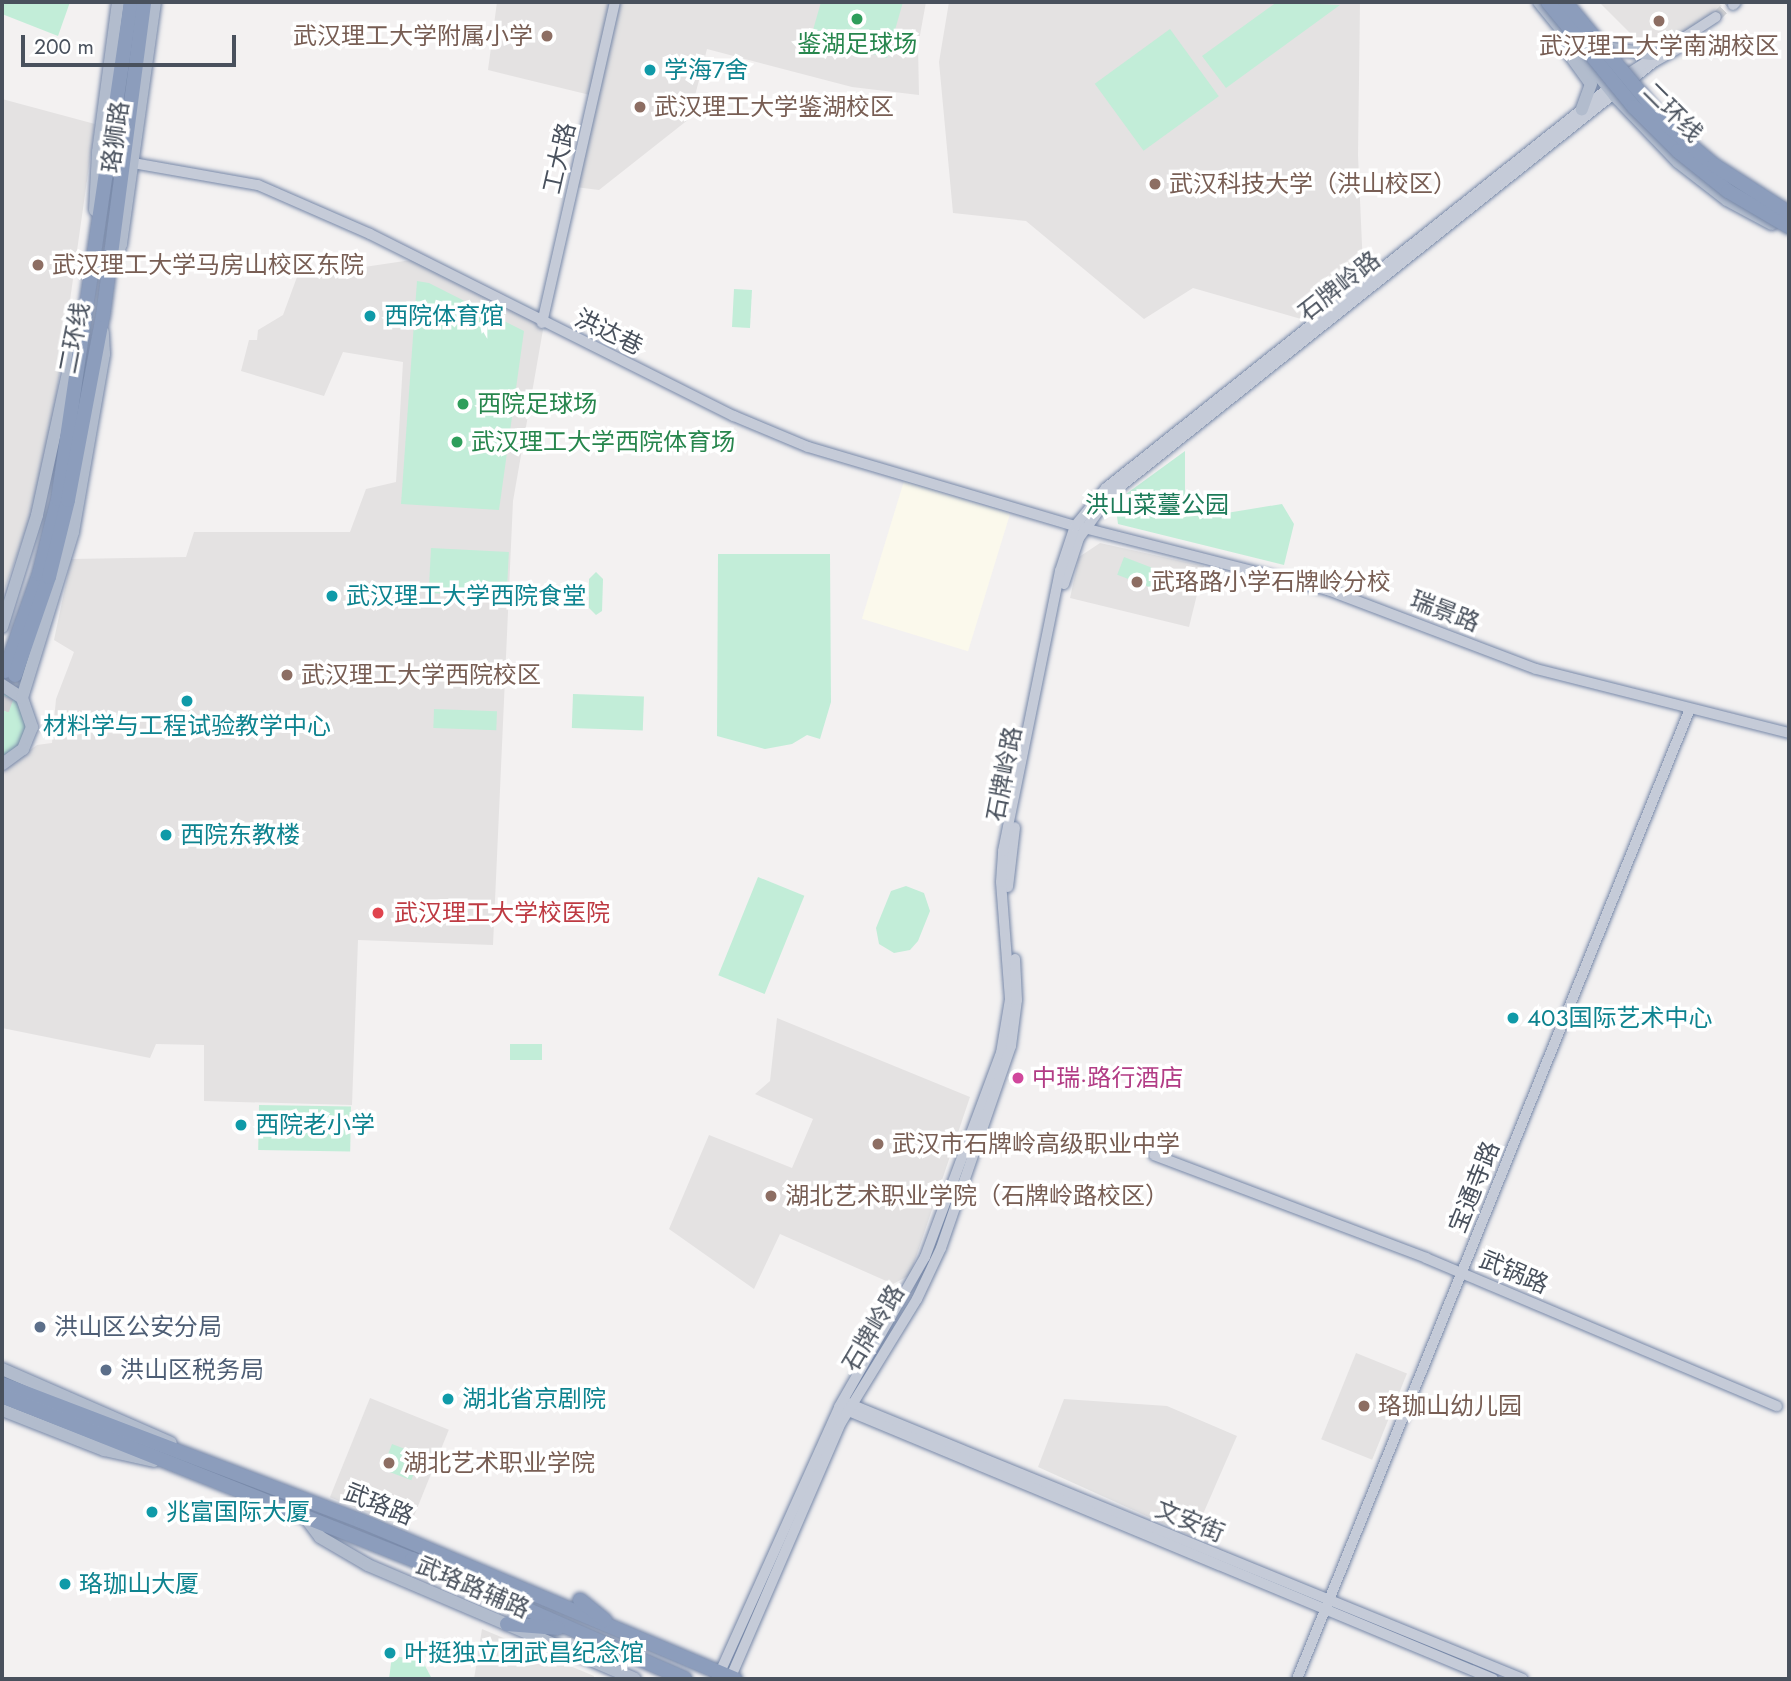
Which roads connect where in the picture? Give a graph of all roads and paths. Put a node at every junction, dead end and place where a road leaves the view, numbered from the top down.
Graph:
1 (118, 2) edge
2 (131, 2) edge
3 (144, 2) edge
4 (155, 2) edge
5 (615, 2) edge
6 (1539, 2) edge
7 (1548, 2) edge
8 (1565, 2) edge
9 (1563, 31) junction
10 (1605, 48) junction
11 (1652, 54) junction
12 (1625, 75) junction
13 (1611, 92) junction
14 (1582, 109) junction
15 (133, 163) junction
16 (1784, 203) edge
17 (1789, 213) edge
18 (1789, 227) edge
19 (95, 231) junction
20 (1789, 234) edge
21 (108, 275) junction
22 (85, 301) junction
23 (103, 315) junction
24 (542, 323) junction
25 (1080, 527) junction
26 (2, 626) edge
27 (13, 680) edge
28 (1689, 711) junction
29 (1789, 733) edge
30 (2, 764) edge
31 (1154, 1155) dead end
32 (1462, 1273) junction
33 (2, 1369) edge
34 (2, 1384) edge
35 (2, 1396) edge
36 (845, 1406) junction
37 (1777, 1406) dead end
38 (2, 1410) edge
39 (200, 1458) junction
40 (176, 1465) junction
41 (305, 1517) junction
42 (580, 1600) dead end
43 (1327, 1604) junction
44 (507, 1624) junction
45 (569, 1628) junction
46 (620, 1632) junction
47 (726, 1678) edge
48 (635, 1679) edge
49 (685, 1679) edge
50 (1297, 1679) edge
51 (1493, 1679) edge
52 (1522, 1679) edge

1 - 19 main road, 珞狮路
2 - 19 highway, 二环线
3 - 21 highway, 二环线
4 - 15 main road, 珞狮路
5 - 24 street, 工大路
6 - 9 main road
7 - 18 highway, 二环线, bridge
8 - 10 main road
8 - 12 highway, bridge
9 - 13 main road
9 - 14 main road
10 - 11 main road
10 - 12 main road
11 - 12 street
11 - 12 street
12 - 13 street, 石牌岭路
12 - 16 highway, bridge
12 - 17 highway, bridge
13 - 14 street, 石牌岭路
13 - 20 main road
13 - 25 street, 石牌岭路
14 - 25 street, 石牌岭路
15 - 21 main road, 珞狮路
15 - 24 street, 洪达巷
19 - 22 highway, 二环线
21 - 23 highway, 二环线
22 - 26 main road
22 - 27 highway, 二环线
23 - 27 highway, 二环线
23 - 27 main road
24 - 25 street, 洪达巷
25 - 28 street, 瑞景路
25 - 36 street, 石牌岭路
27 - 30 main road
28 - 29 street, 瑞景路
28 - 32 street, 宝通寺路
31 - 32 street, 武锅路
32 - 37 street, 武锅路
32 - 43 street, 宝通寺路
33 - 39 main road
34 - 39 highway, 武珞路
35 - 40 highway, 武珞路
36 - 43 street, 文安街
36 - 47 street, 石牌岭路
38 - 40 main road
39 - 46 highway, 武珞路
40 - 41 highway, 武珞路
41 - 44 main road, 武珞路辅路
41 - 45 highway, 武珞路
42 - 46 highway
43 - 50 street, 宝通寺路
43 - 51 street, 文安街
43 - 52 street, 文安街
44 - 45 highway
44 - 48 main road, 武珞路辅路
45 - 49 highway, 武珞路
46 - 47 highway, 武珞路

